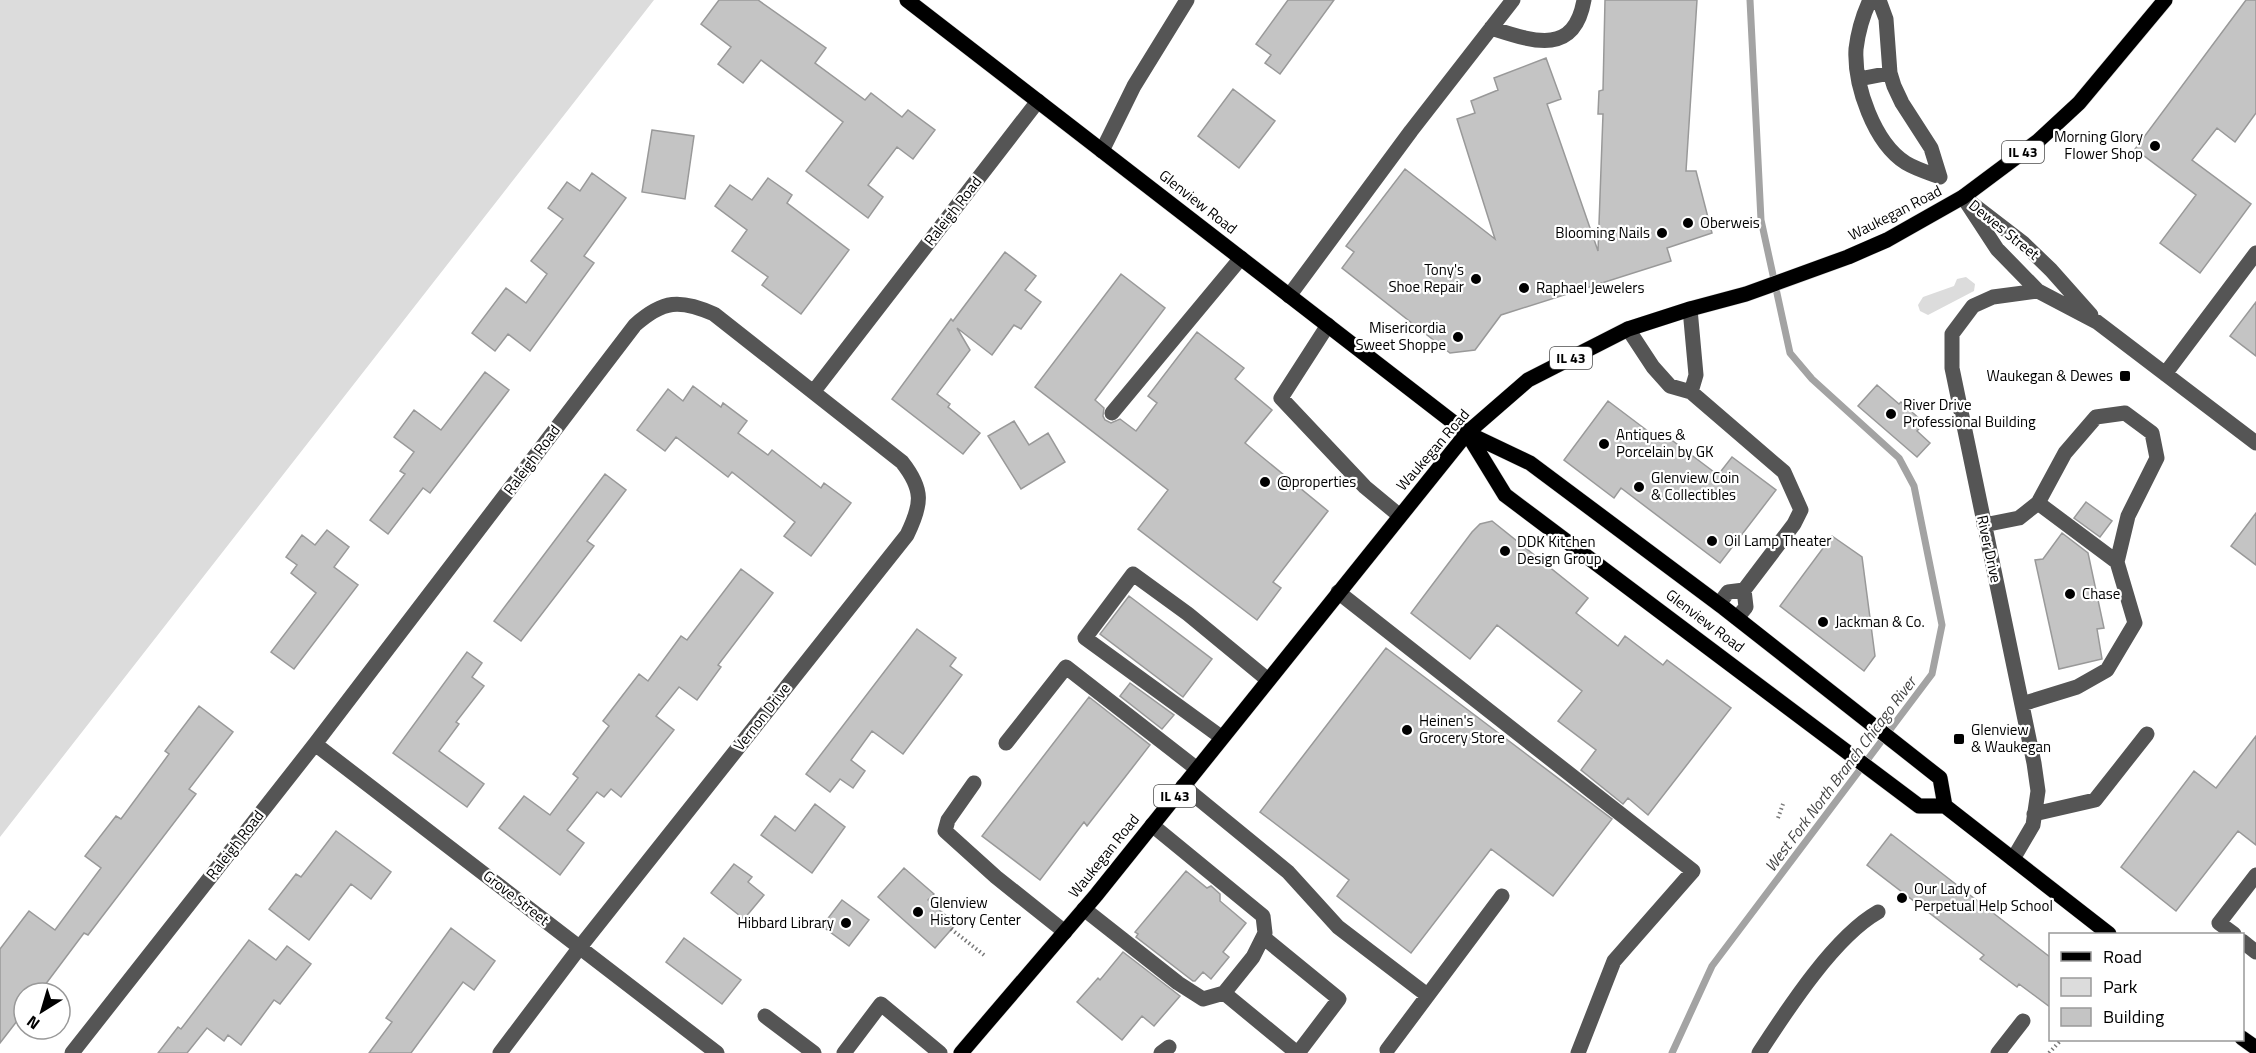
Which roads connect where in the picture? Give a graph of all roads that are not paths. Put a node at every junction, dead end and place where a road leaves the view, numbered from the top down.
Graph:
1 (907, 0) edge
2 (1187, 0) edge
3 (1513, 0) edge
4 (1584, 0) edge
5 (1870, 0) edge
6 (1879, 0) edge
7 (2165, 0) edge
8 (1491, 28) junction
9 (1890, 73) junction
10 (1859, 79) junction
11 (1038, 101) junction
12 (1102, 151) junction
13 (1963, 197) junction
14 (2256, 253) edge
15 (1241, 258) junction
16 (2038, 291) junction
17 (1289, 296) junction
18 (1690, 309) junction
19 (2097, 322) junction
20 (1328, 325) junction
21 (1628, 329) junction
22 (2165, 374) junction
23 (814, 391) junction
24 (1691, 392) junction
25 (1112, 413) dead end
26 (1467, 433) junction
27 (2256, 443) edge
28 (2038, 502) junction
29 (1400, 516) junction
30 (1984, 525) junction
31 (2117, 562) junction
32 (1744, 590) junction
33 (1338, 592) junction
34 (1719, 604) junction
35 (1737, 618) junction
36 (1268, 680) junction
37 (2022, 704) junction
38 (2147, 734) dead end
39 (1221, 737) junction
40 (315, 744) junction
41 (1006, 744) dead end
42 (1197, 769) junction
43 (974, 783) dead end
44 (1183, 786) junction
45 (1945, 806) junction
46 (2034, 814) junction
47 (1152, 825) junction
48 (2013, 859) junction
49 (2256, 875) edge
50 (1502, 896) dead end
51 (1084, 909) junction
52 (1878, 912) dead end
53 (1065, 932) junction
54 (2108, 933) edge
55 (2233, 933) edge
56 (1263, 937) junction
57 (2244, 943) edge
58 (580, 947) junction
59 (2256, 952) edge
60 (1224, 993) junction
61 (1427, 995) junction
62 (765, 1016) dead end
63 (2022, 1021) dead end
64 (1387, 1050) dead end
65 (72, 1053) edge
66 (500, 1053) edge
67 (717, 1053) edge
68 (814, 1053) edge
69 (844, 1053) edge
70 (940, 1053) edge
71 (961, 1053) edge
72 (1297, 1053) edge
73 (1578, 1053) edge
74 (1759, 1053) edge
75 (1998, 1053) edge

1 - 11 main road, Glenview Road
2 - 12 street
3 - 8 street
4 - 8 street
5 - 10 street
6 - 9 street
7 - 13 main road, Waukegan Road / IL 43
8 - 17 street
9 - 10 street
9 - 10 street
11 - 12 main road, Glenview Road
11 - 23 street, Raleigh Road
12 - 15 main road, Glenview Road
13 - 16 street, Dewes Street
13 - 18 main road, Waukegan Road / IL 43
13 - 19 street, Dewes Street
14 - 22 street
15 - 17 main road, Glenview Road
15 - 25 street
16 - 19 street, Dewes Street
16 - 30 street, River Drive
17 - 20 main road, Glenview Road
18 - 21 main road, Waukegan Road / IL 43
18 - 24 street
19 - 22 street, Dewes Street
20 - 26 main road, Glenview Road
20 - 29 street
21 - 24 street
21 - 26 main road, Waukegan Road / IL 43
22 - 27 street, Dewes Street
23 - 40 street, Raleigh Road
23 - 58 street, Vernon Drive
24 - 32 street
26 - 29 main road, Waukegan Road / IL 43
26 - 34 main road, Glenview Road
26 - 45 main road, Glenview Road
28 - 30 street
28 - 31 street
28 - 31 street
29 - 33 main road, Waukegan Road / IL 43
30 - 37 street, River Drive
31 - 37 street
32 - 34 street
32 - 35 street
33 - 36 main road, Waukegan Road / IL 43
33 - 73 street
34 - 35 main road, Glenview Road
35 - 45 main road, Glenview Road
36 - 39 main road, Waukegan Road / IL 43
36 - 39 street
37 - 46 street, River Drive
38 - 46 street
39 - 42 main road, Waukegan Road / IL 43
40 - 58 street, Grove Street
40 - 65 street, Raleigh Road
41 - 42 street
42 - 44 main road, Waukegan Road / IL 43
43 - 53 street
44 - 47 main road, Waukegan Road / IL 43
44 - 61 street
45 - 48 main road
46 - 48 street, River Drive
47 - 51 main road, Waukegan Road / IL 43
47 - 56 street
48 - 54 main road
49 - 55 street
50 - 61 street
51 - 53 main road, Waukegan Road / IL 43
51 - 60 street
52 - 74 street
53 - 71 main road, Waukegan Road / IL 43
56 - 60 street
56 - 72 street
57 - 59 street
58 - 66 street, Vernon Drive
58 - 67 street, Grove Street
60 - 72 street
61 - 64 street
62 - 68 street
63 - 75 street
69 - 70 street

